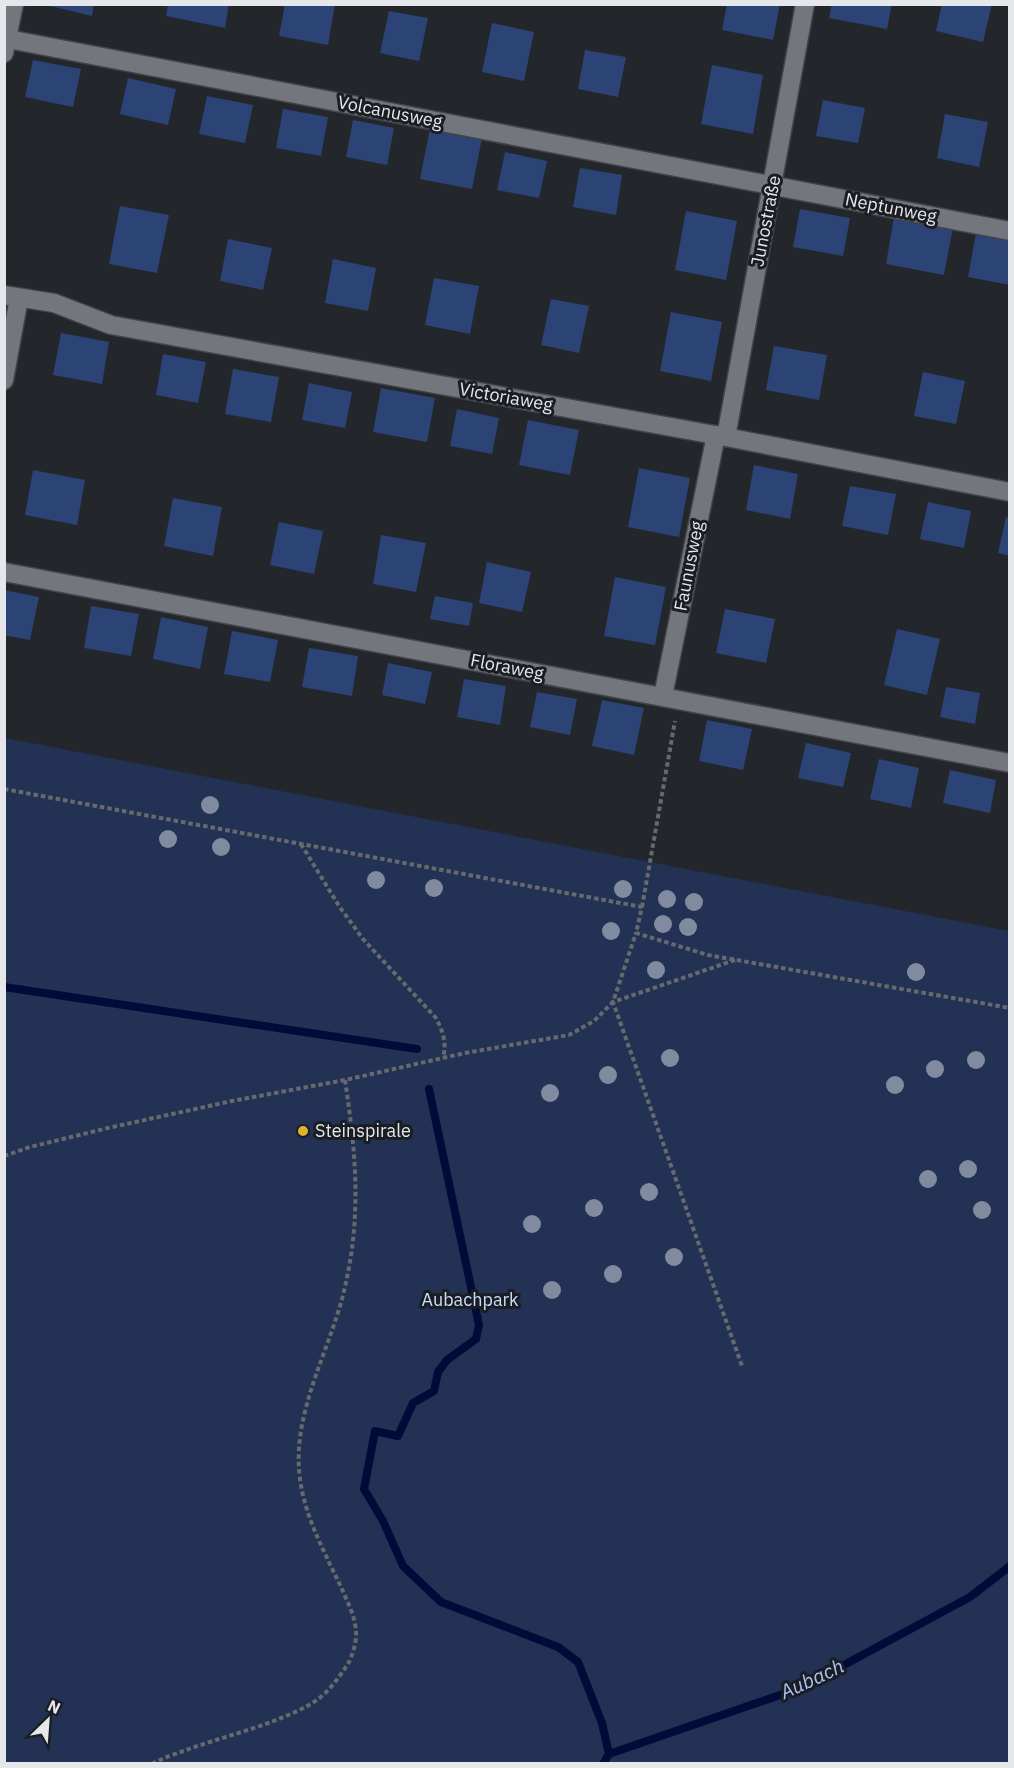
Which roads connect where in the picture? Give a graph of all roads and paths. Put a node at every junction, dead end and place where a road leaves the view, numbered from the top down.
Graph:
1 (14, 4) edge
2 (805, 4) edge
3 (6, 46) edge
4 (773, 185) junction
5 (1010, 231) edge
6 (12, 296) edge
7 (4, 380) edge
8 (721, 436) junction
9 (1010, 492) edge
10 (4, 572) edge
11 (671, 698) junction
12 (1010, 763) edge
13 (4, 789) edge
14 (301, 843) junction
15 (642, 908) junction
16 (636, 933) junction
17 (736, 960) junction
18 (613, 1002) junction
19 (1010, 1008) edge
20 (443, 1058) junction
21 (345, 1080) junction
22 (4, 1156) edge
23 (742, 1366) dead end
24 (152, 1764) edge

1 - 3 street
2 - 4 street, Junostraße
3 - 4 street, Volcanusweg
4 - 5 street, Neptunweg
4 - 8 street, Junostraße
6 - 7 street
6 - 8 street, Victoriaweg
8 - 9 street, Victoriaweg
8 - 11 street, Faunusweg
10 - 11 street, Floraweg
11 - 12 street, Floraweg
11 - 15 path
13 - 14 path
14 - 15 path
14 - 20 path
15 - 16 path
16 - 17 path
16 - 18 path
17 - 18 path
17 - 19 path
18 - 20 path
18 - 23 path
20 - 21 path
21 - 22 path
21 - 24 path

